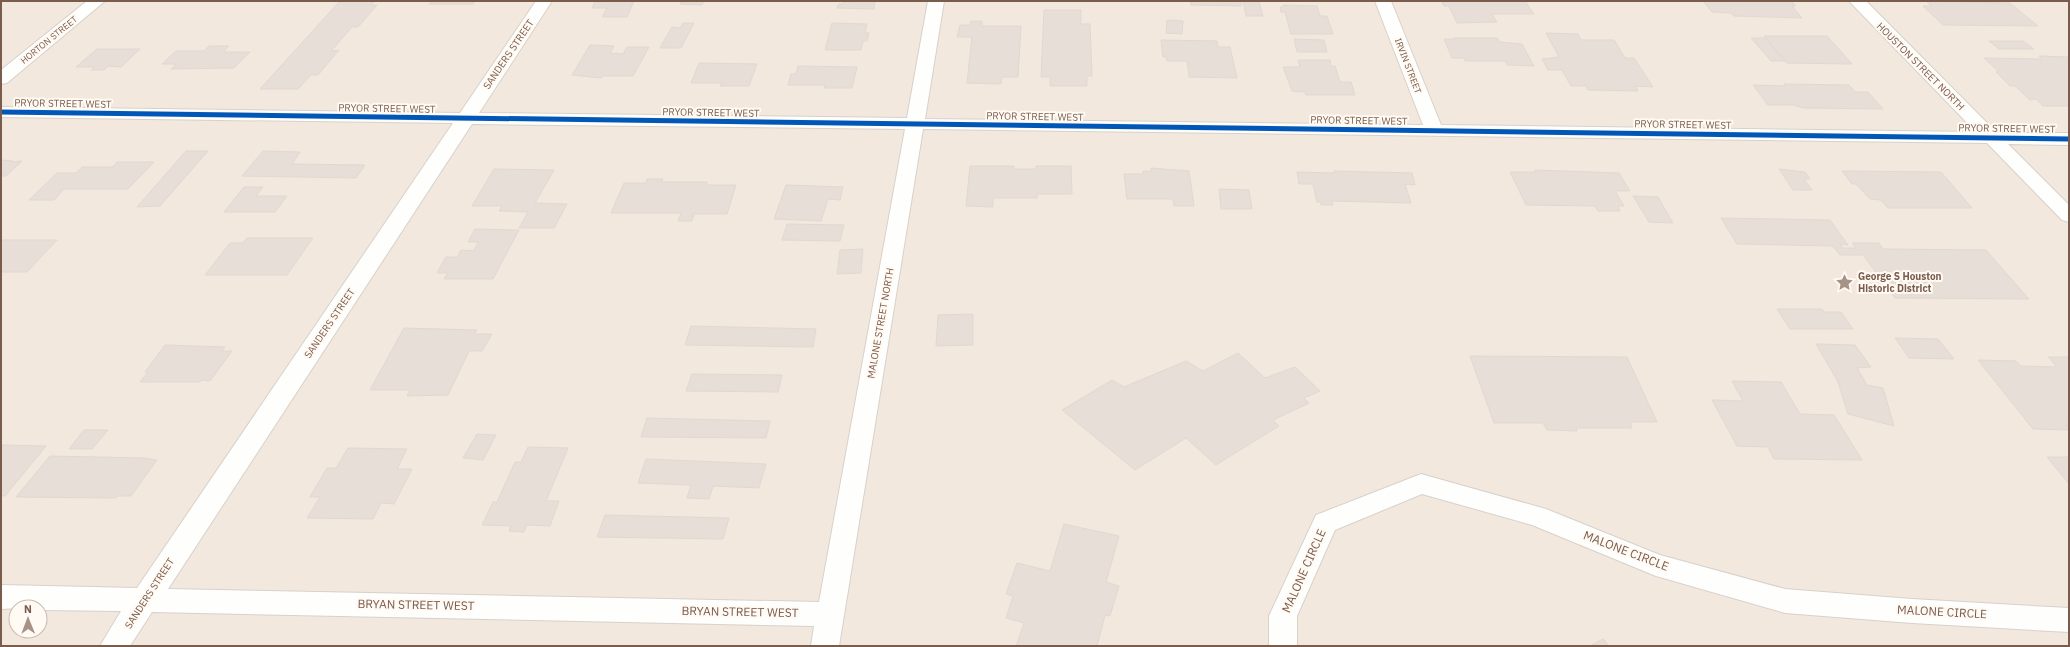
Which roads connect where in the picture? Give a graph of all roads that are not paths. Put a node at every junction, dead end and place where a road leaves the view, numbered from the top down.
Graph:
1 (97, 1) edge
2 (544, 1) edge
3 (936, 1) edge
4 (1383, 1) edge
5 (1857, 1) edge
6 (1, 79) edge
7 (1, 112) edge
8 (465, 118) junction
9 (914, 124) junction
10 (1434, 131) junction
11 (1992, 138) junction
12 (2069, 139) edge
13 (2069, 216) edge
14 (1, 597) edge
15 (144, 600) junction
16 (830, 614) junction
17 (2069, 620) edge
18 (114, 646) edge
19 (825, 646) edge
20 (1283, 646) edge

1 - 6 street, HORTON STREET
2 - 8 street, SANDERS STREET
3 - 9 street, MALONE STREET NORTH
4 - 10 street, IRVIN STREET
5 - 11 street, HOUSTON STREET NORTH
7 - 8 street, PRYOR STREET WEST
8 - 9 street, PRYOR STREET WEST
8 - 15 street, SANDERS STREET
9 - 10 street, PRYOR STREET WEST
9 - 16 street, MALONE STREET NORTH
10 - 11 street, PRYOR STREET WEST
11 - 12 street, PRYOR STREET WEST
11 - 13 street, HOUSTON STREET NORTH
14 - 15 street, BRYAN STREET WEST
15 - 16 street, BRYAN STREET WEST
15 - 18 street, SANDERS STREET
16 - 19 street, MALONE STREET NORTH
17 - 20 street, MALONE CIRCLE

